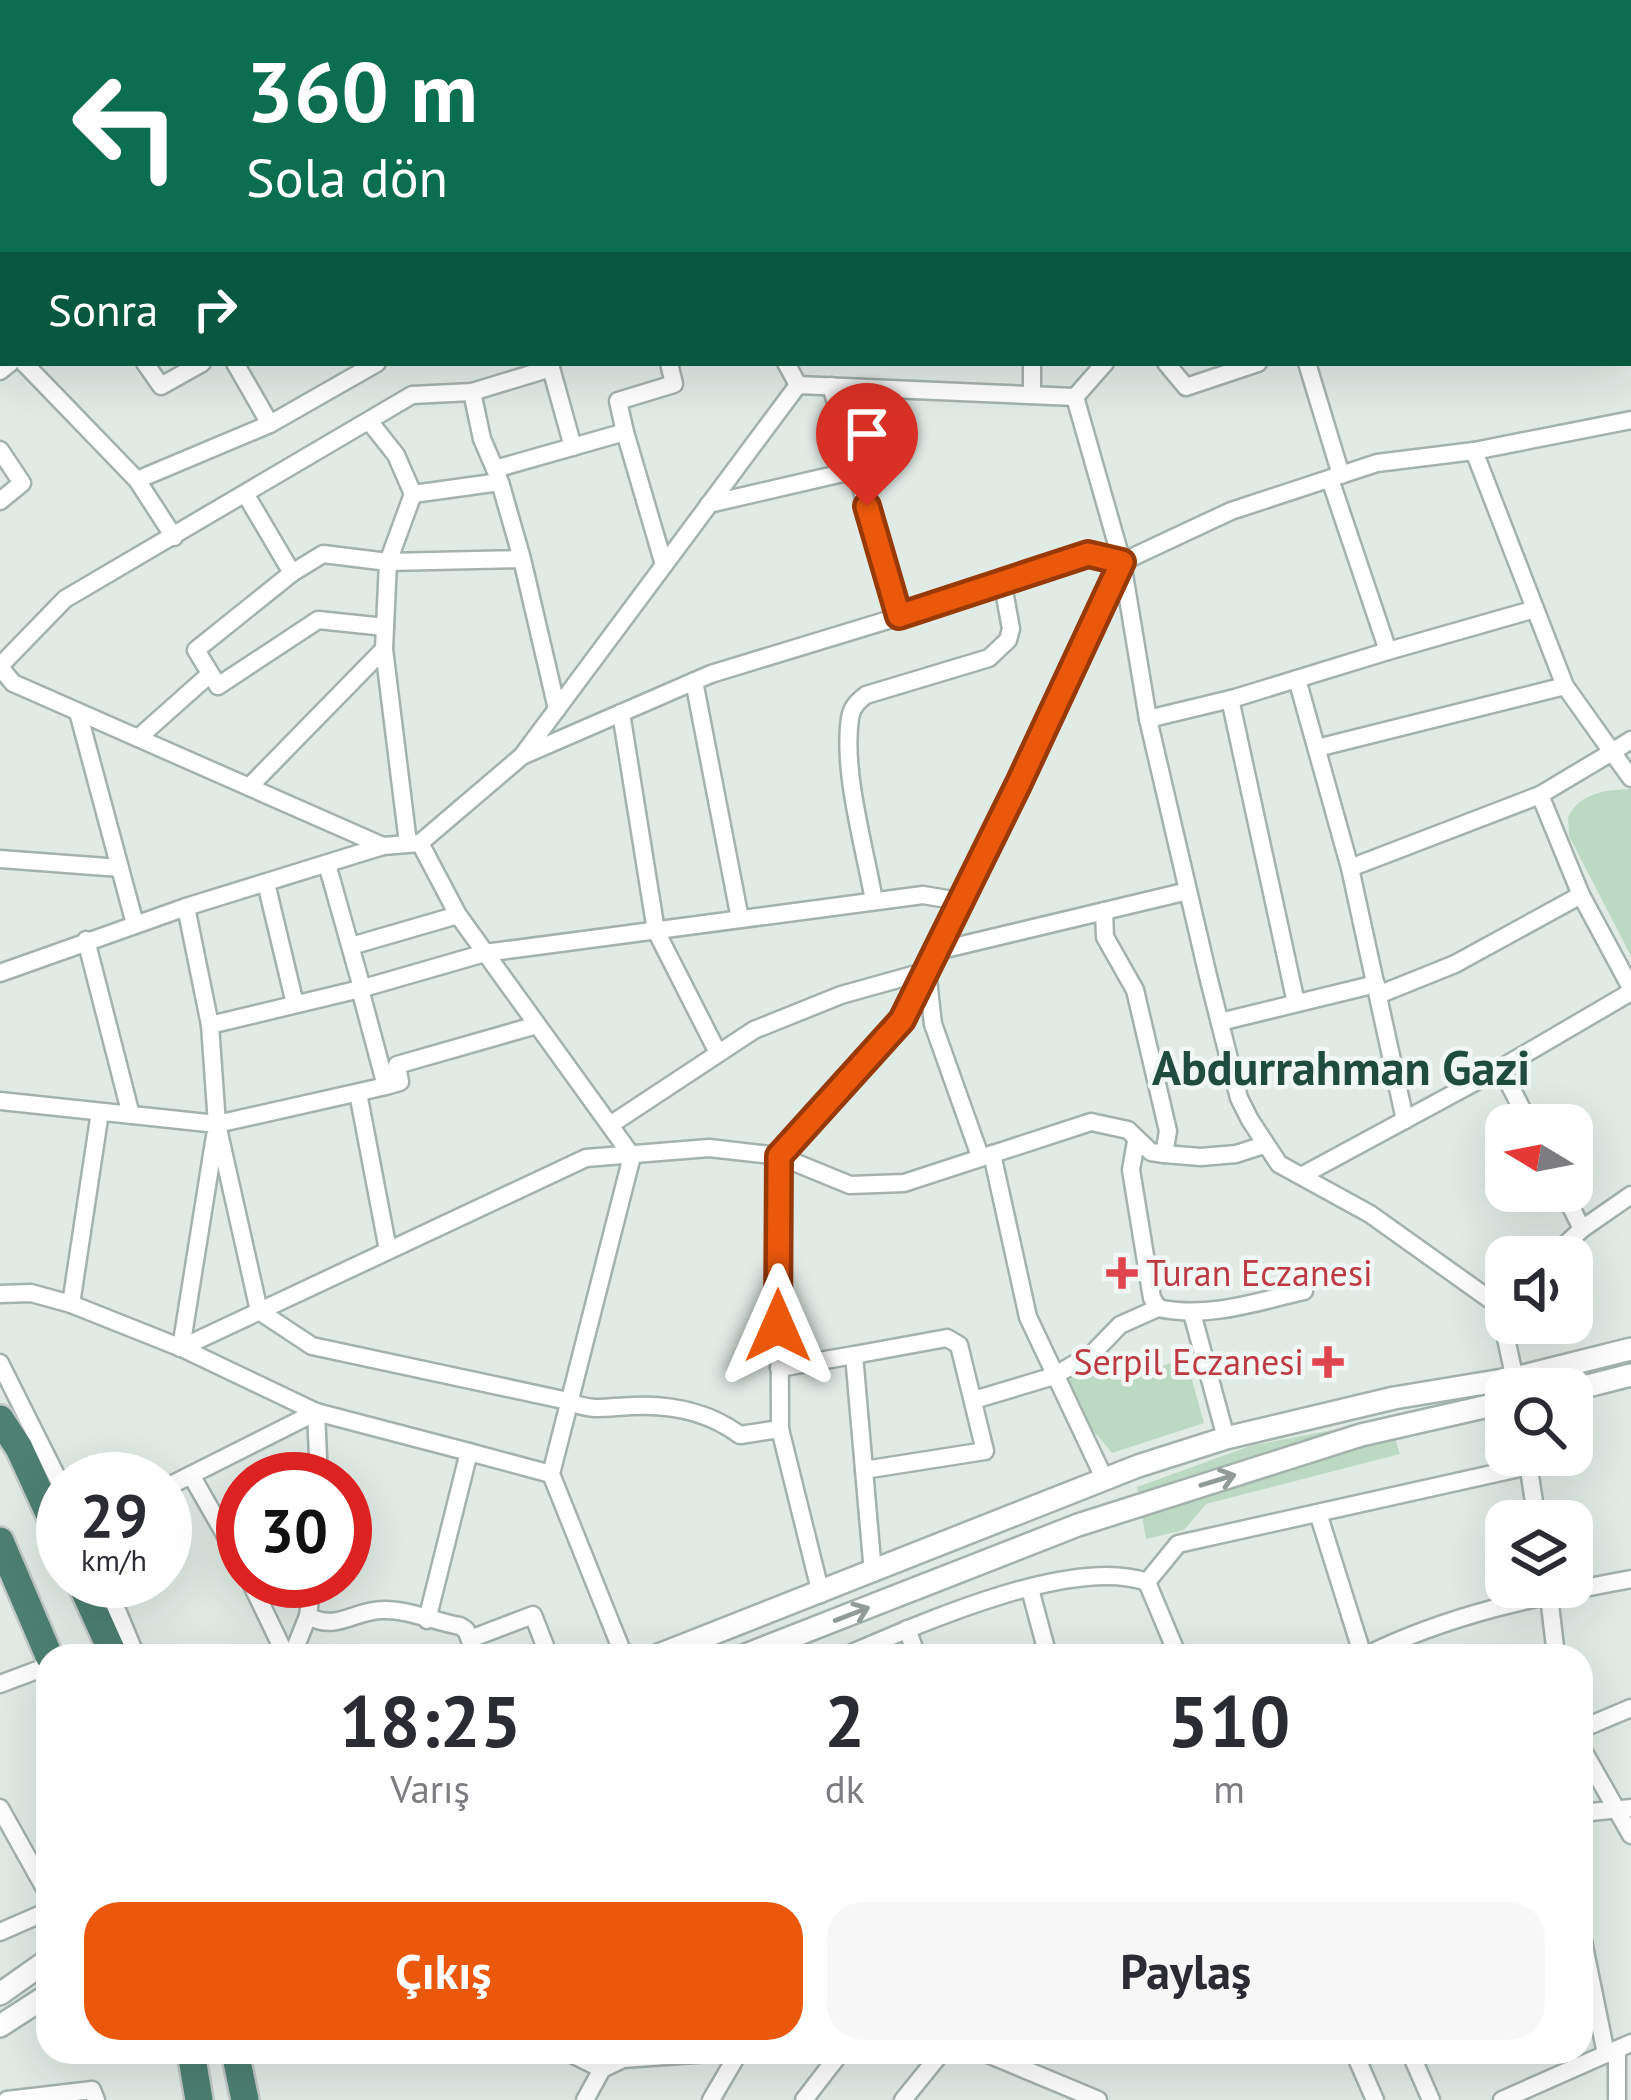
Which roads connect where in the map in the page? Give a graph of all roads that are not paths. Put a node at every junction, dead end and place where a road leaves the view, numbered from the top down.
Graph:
1 (27, 366) edge
2 (148, 366) edge
3 (197, 366) edge
4 (237, 366) edge
5 (547, 366) edge
6 (550, 366) edge
7 (670, 366) edge
8 (788, 366) edge
9 (1032, 366) edge
10 (1102, 366) edge
11 (1168, 366) edge
12 (1249, 366) edge
13 (1308, 366) edge
14 (366, 367) edge
15 (798, 385) junction
16 (831, 386) junction
17 (472, 392) junction
18 (1032, 395) junction
19 (1075, 397) junction
20 (1631, 420) edge
21 (369, 421) junction
22 (270, 424) junction
23 (625, 432) junction
24 (573, 447) junction
25 (0, 450) edge
26 (1474, 451) junction
27 (856, 470) junction
28 (498, 476) junction
29 (1335, 477) junction
30 (136, 480) junction
31 (246, 494) junction
32 (413, 494) junction
33 (0, 501) edge
34 (710, 504) junction
35 (174, 537) junction
36 (522, 559) junction
37 (388, 562) junction
38 (1122, 562) junction
39 (664, 565) junction
40 (292, 573) junction
41 (1003, 585) junction
42 (1535, 609) junction
43 (899, 616) junction
44 (385, 627) junction
45 (384, 649) junction
46 (1388, 651) junction
47 (0, 666) edge
48 (211, 674) junction
49 (1298, 679) junction
50 (694, 681) junction
51 (1565, 686) junction
52 (1230, 699) junction
53 (557, 709) junction
54 (78, 712) junction
55 (621, 713) junction
56 (1148, 718) junction
57 (138, 738) junction
58 (1631, 740) edge
59 (1317, 748) junction
60 (1612, 752) junction
61 (522, 756) junction
62 (1631, 778) edge
63 (249, 788) junction
64 (1540, 795) junction
65 (414, 843) junction
66 (383, 847) junction
67 (0, 859) edge
68 (327, 864) junction
69 (120, 868) junction
70 (1350, 868) junction
71 (266, 883) junction
72 (1188, 891) junction
73 (1581, 895) junction
74 (959, 901) junction
75 (874, 902) junction
76 (186, 907) junction
77 (1104, 910) junction
78 (458, 915) junction
79 (740, 920) junction
80 (135, 924) junction
81 (656, 931) junction
82 (86, 940) junction
83 (350, 946) junction
84 (937, 951) junction
85 (485, 953) junction
86 (927, 971) junction
87 (0, 973) edge
88 (361, 988) junction
89 (1377, 990) junction
90 (1631, 990) edge
91 (1296, 1003) junction
92 (295, 1004) junction
93 (1220, 1022) junction
94 (537, 1024) junction
95 (210, 1025) junction
96 (718, 1054) junction
97 (1501, 1068) junction
98 (386, 1086) junction
99 (358, 1093) junction
100 (0, 1101) edge
101 (1519, 1104) edge
102 (100, 1112) junction
103 (131, 1115) junction
104 (1405, 1120) junction
105 (217, 1124) junction
106 (610, 1126) junction
107 (1136, 1141) junction
108 (1264, 1144) junction
109 (1164, 1154) junction
110 (986, 1155) junction
111 (632, 1156) junction
112 (779, 1156) junction
113 (1303, 1174) junction
114 (1631, 1195) edge
115 (1574, 1212) edge
116 (1582, 1229) junction
117 (1574, 1236) edge
118 (388, 1250) junction
119 (1304, 1291) dead end
120 (1485, 1292) edge
121 (0, 1294) edge
122 (71, 1304) junction
123 (1159, 1308) junction
124 (259, 1311) junction
125 (1192, 1313) junction
126 (181, 1348) junction
127 (1631, 1349) edge
128 (854, 1354) junction
129 (0, 1363) edge
130 (778, 1368) junction
131 (1567, 1368) edge
132 (1054, 1376) junction
133 (1631, 1376) edge
134 (1593, 1385) edge
135 (1485, 1387) edge
136 (974, 1400) junction
137 (568, 1401) junction
138 (1485, 1407) edge
139 (316, 1412) junction
140 (0, 1419) edge
141 (780, 1429) junction
142 (1226, 1438) junction
143 (469, 1451) junction
144 (44, 1452) edge
145 (318, 1452) edge
146 (864, 1470) junction
147 (1485, 1471) edge
148 (192, 1474) edge
149 (551, 1474) junction
150 (192, 1477) edge
151 (1105, 1480) junction
152 (36, 1485) edge
153 (1318, 1513) junction
154 (216, 1519) edge
155 (0, 1541) edge
156 (873, 1573) junction
157 (1631, 1580) edge
158 (1147, 1582) junction
159 (1593, 1585) edge
160 (1030, 1588) junction
161 (11, 1594) edge
162 (821, 1594) junction
163 (92, 1608) edge
164 (116, 1608) edge
165 (264, 1608) edge
166 (309, 1608) edge
167 (1488, 1608) edge
168 (1551, 1608) edge
169 (308, 1616) junction
170 (427, 1620) junction
171 (907, 1629) junction
172 (42, 1644) edge
173 (109, 1644) edge
174 (131, 1644) edge
175 (283, 1644) edge
176 (295, 1644) edge
177 (471, 1644) edge
178 (479, 1644) edge
179 (544, 1644) edge
180 (619, 1644) edge
181 (688, 1644) edge
182 (774, 1644) edge
183 (873, 1644) edge
184 (913, 1644) edge
185 (1045, 1644) edge
186 (1173, 1644) edge
187 (1360, 1644) edge
188 (1389, 1644) edge
189 (1555, 1644) edge
190 (36, 1670) edge
191 (0, 1684) edge
192 (1631, 1708) edge
193 (1593, 1724) edge
194 (1593, 1764) edge
195 (0, 1808) edge
196 (1624, 1809) edge
197 (1593, 1812) edge
198 (1631, 1834) edge
199 (36, 1872) edge
200 (36, 1916) edge
201 (0, 1932) edge
202 (36, 1968) edge
203 (1593, 1982) edge
204 (0, 1994) edge
205 (36, 2003) edge
206 (0, 2026) edge
207 (1618, 2049) edge
208 (193, 2064) edge
209 (238, 2064) edge
210 (592, 2064) edge
211 (612, 2064) edge
212 (732, 2064) edge
213 (832, 2064) edge
214 (932, 2064) edge
215 (1012, 2064) edge
216 (1359, 2064) edge
217 (1415, 2064) edge
218 (1584, 2064) edge
219 (602, 2069) junction
220 (7, 2100) edge
221 (96, 2100) edge
222 (199, 2100) edge
223 (245, 2100) edge
224 (585, 2100) edge
225 (711, 2100) edge
226 (804, 2100) edge
227 (903, 2100) edge
228 (1097, 2100) edge
229 (1375, 2100) edge
230 (1431, 2100) edge
231 (1502, 2100) edge
232 (1617, 2100) edge

1 - 30 street
2 - 3 street
4 - 22 street
5 - 17 street
6 - 24 street
7 - 23 street
8 - 15 street
9 - 18 street
10 - 19 street
11 - 12 street
13 - 29 street
14 - 22 street
15 - 16 street
15 - 34 street
16 - 18 street
16 - 27 street
17 - 21 street
17 - 28 street
18 - 19 street
19 - 38 street
20 - 26 street
21 - 31 street
21 - 32 street
22 - 30 street
23 - 24 street
23 - 39 street
24 - 28 street
25 - 33 street
26 - 29 street
26 - 42 street
27 - 34 street
27 - 43 street
28 - 32 street
28 - 36 street
29 - 38 street
29 - 46 street
30 - 35 street
31 - 35 street
31 - 40 street
32 - 37 street
34 - 39 street
35 - 47 street
36 - 37 street
36 - 53 street
37 - 40 street
37 - 44 street
38 - 41 street
38 - 56 street
38 - 74 street
39 - 53 street
40 - 48 street
41 - 43 street
41 - 75 street
42 - 46 street
42 - 51 street
43 - 50 street
44 - 45 street
44 - 48 street
45 - 63 street
45 - 65 street
46 - 49 street
47 - 54 street
48 - 57 street
49 - 52 street
49 - 59 street
50 - 55 street
50 - 79 street
51 - 59 street
51 - 60 street
52 - 56 street
52 - 91 street
53 - 61 street
54 - 57 street
54 - 69 street
55 - 61 street
55 - 81 street
56 - 72 street
57 - 63 street
58 - 60 street
59 - 70 street
60 - 62 street
60 - 64 street
61 - 65 street
63 - 66 street
64 - 70 street
64 - 73 street
65 - 66 street
65 - 78 street
66 - 68 street
67 - 69 street
68 - 71 street
68 - 83 street
69 - 80 street
70 - 89 street
71 - 76 street
71 - 92 street
72 - 77 street
72 - 93 street
73 - 89 street
73 - 90 street
74 - 75 street
74 - 84 street
75 - 79 street
76 - 80 street
76 - 95 street
77 - 84 street
77 - 109 street
78 - 83 street
78 - 85 street
79 - 81 street
80 - 82 street
81 - 85 street
81 - 96 street
82 - 87 street
82 - 103 street
83 - 88 street
84 - 86 street
85 - 88 street
85 - 94 street
86 - 96 street
86 - 110 street
86 - 112 street
88 - 92 street
88 - 98 street
89 - 91 street
89 - 104 street
90 - 97 street
91 - 93 street
92 - 95 street
93 - 108 street
94 - 98 street
94 - 106 street
95 - 105 street
96 - 106 street
97 - 101 street
97 - 104 street
98 - 99 street
99 - 105 street
99 - 118 street
100 - 102 street
102 - 103 street
102 - 122 street
103 - 105 street
104 - 113 street
105 - 124 street
105 - 126 street
106 - 111 street
107 - 109 street
107 - 110 street
107 - 123 street
108 - 109 street
108 - 113 street
110 - 112 street
110 - 132 street
111 - 112 street
111 - 118 street
111 - 137 street
112 - 130 street
113 - 120 street
114 - 116 street
115 - 116 street
116 - 117 street
118 - 124 street
119 - 125 street
121 - 122 street
122 - 126 street
123 - 125 street
123 - 132 street
124 - 126 street
124 - 137 street
125 - 142 street
126 - 139 street
127 - 131 street
128 - 130 street
128 - 136 street
128 - 146 street
129 - 144 street
130 - 141 street
132 - 136 street
132 - 151 street
133 - 134 street
135 - 142 street
136 - 146 street
137 - 141 street
137 - 149 street
182 -> 138 street
139 - 143 street
139 - 145 street
139 - 148 street
140 - 152 highway
141 - 162 street
142 - 151 street
143 - 149 street
143 - 170 street
146 - 156 street
147 - 153 street
149 - 180 street
150 - 154 street
151 - 156 street
153 - 158 street
153 - 187 street
155 - 161 highway
156 - 162 street
157 - 159 street
158 - 160 street
158 - 186 street
160 - 171 street
160 - 185 street
161 - 172 highway
162 - 181 street
163 - 173 highway
164 - 174 street
165 - 175 street
166 - 169 street
167 - 188 street
168 - 189 street
169 - 170 street
169 - 176 street
170 - 177 street
171 - 183 street
171 - 184 street
178 - 179 street
190 - 191 street
192 - 193 street
194 - 196 street
195 - 199 street
196 - 197 street
196 - 198 street
200 - 201 street
202 - 204 street
203 - 207 street
205 - 206 street
207 - 232 street
208 - 222 highway
209 - 223 highway
210 - 219 street
211 - 219 street
212 - 225 street
213 - 226 street
214 - 227 street
215 - 228 street
216 - 229 street
217 - 230 street
218 - 231 street
219 - 224 street
220 - 221 street

